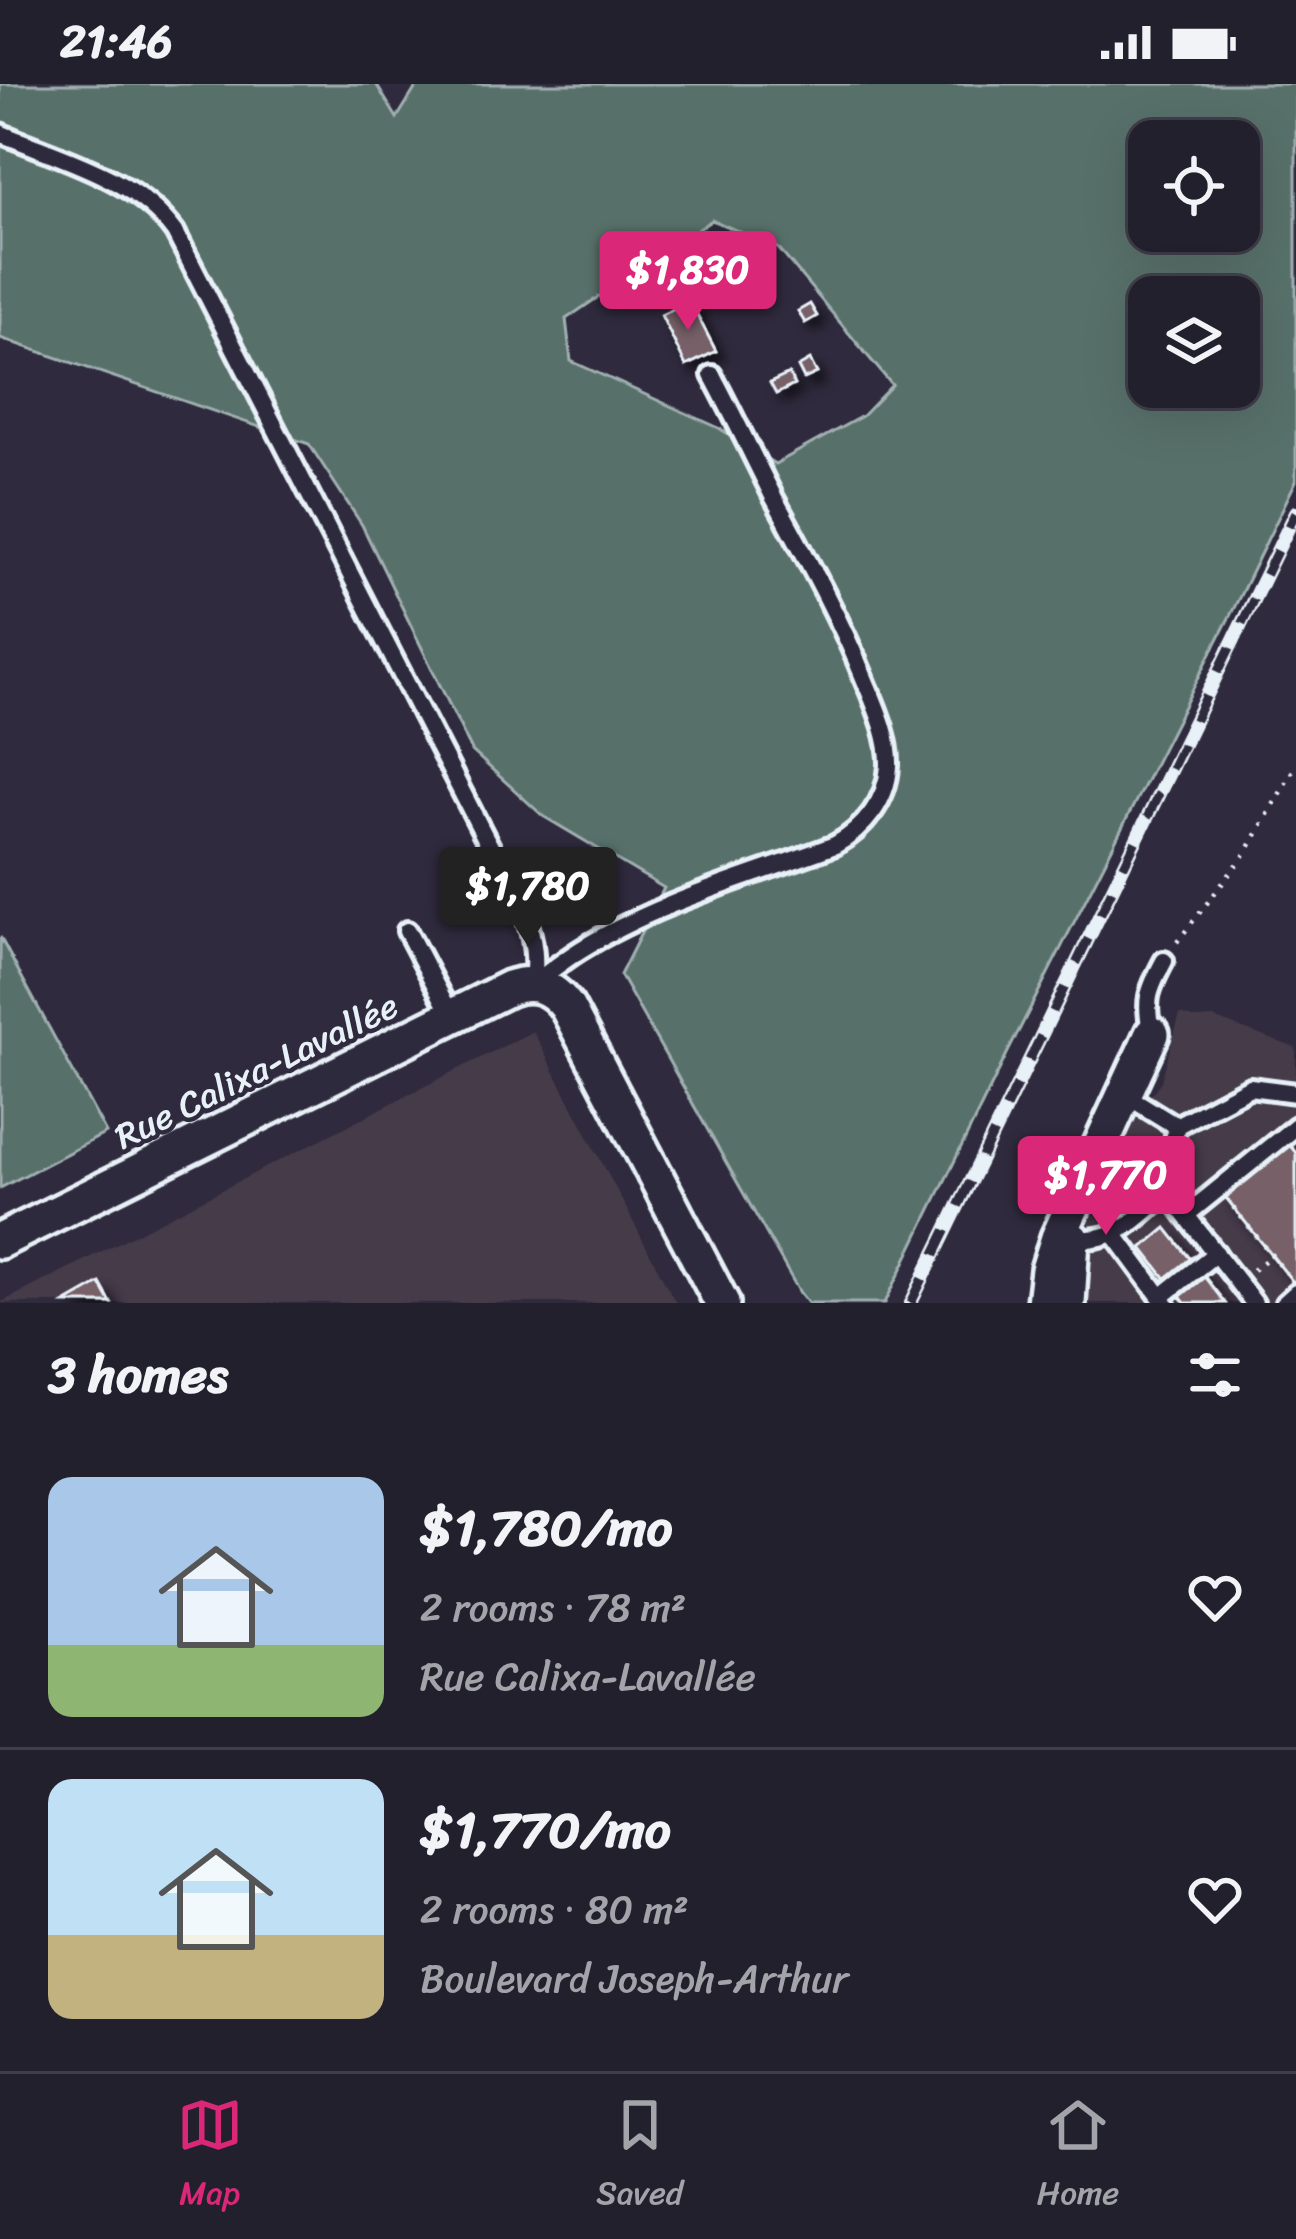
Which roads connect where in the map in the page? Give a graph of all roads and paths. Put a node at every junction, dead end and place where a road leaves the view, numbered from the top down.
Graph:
1 (0, 133) edge
2 (712, 375) dead end
3 (1296, 765) edge
4 (407, 931) dead end
5 (1164, 962) joint
6 (533, 984) junction
7 (452, 1017) junction
8 (1152, 1034) joint
9 (1296, 1093) edge
10 (1124, 1094) junction
11 (1176, 1126) junction
12 (1296, 1126) edge
13 (1168, 1192) junction
14 (1226, 1198) dead end
15 (1186, 1215) junction
16 (1114, 1235) junction
17 (1065, 1239) junction
18 (0, 1240) edge
19 (1216, 1253) junction
20 (1293, 1286) edge
21 (1163, 1300) edge
22 (722, 1303) edge
23 (1044, 1303) edge
24 (1068, 1303) edge
25 (1254, 1303) edge
26 (1285, 1303) edge

1 - 6 lane
2 - 6 lane
3 - 5 path
4 - 7 lane
5 - 8 lane
6 - 7 street, Rue Calixa-Lavallée
6 - 22 street
7 - 18 street, Rue Calixa-Lavallée
8 - 10 street
9 - 11 lane
10 - 11 lane
10 - 17 street
11 - 13 lane
12 - 15 lane
13 - 15 lane
13 - 16 lane
14 - 20 path
15 - 19 lane
16 - 17 lane
16 - 21 lane
17 - 23 street
17 - 24 street
19 - 21 lane
19 - 25 lane
20 - 26 lane

